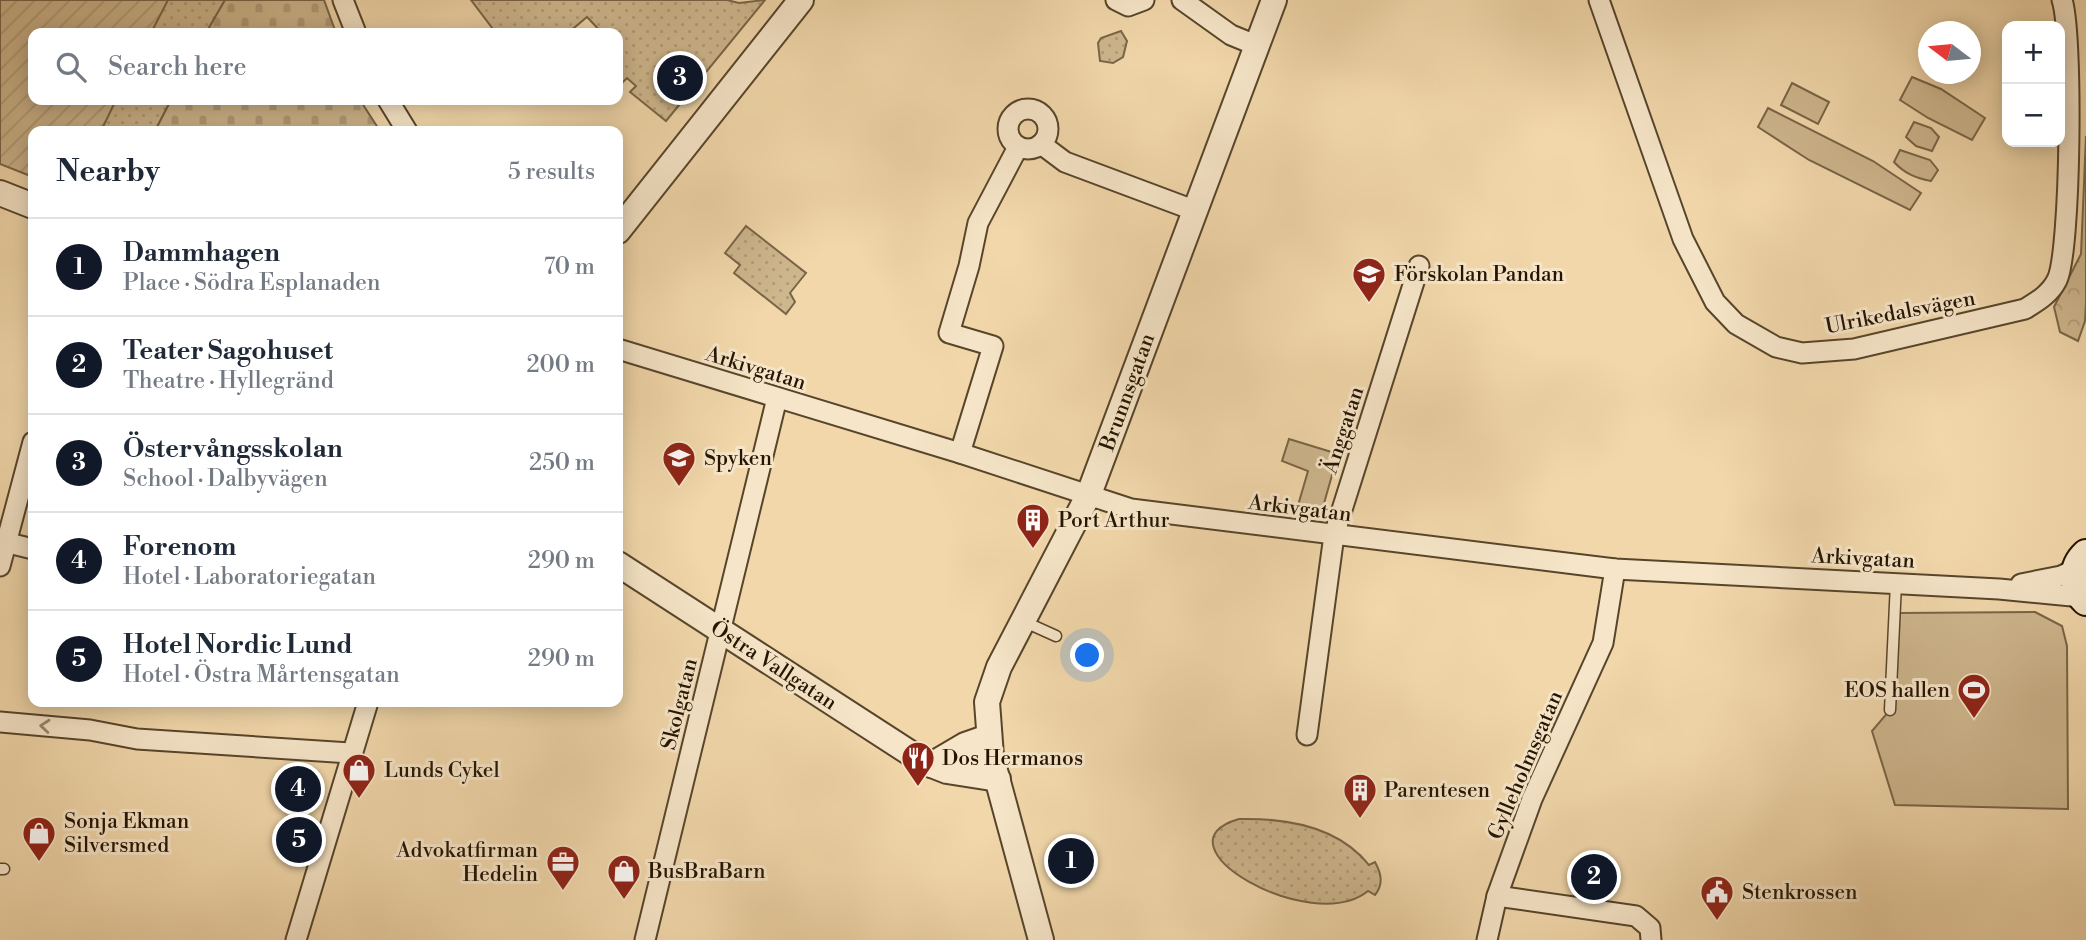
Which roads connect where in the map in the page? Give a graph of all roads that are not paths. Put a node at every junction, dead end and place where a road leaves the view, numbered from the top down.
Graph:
1 (343, 0) edge
2 (801, 0) edge
3 (1116, 0) edge
4 (1144, 0) edge
5 (1182, 0) edge
6 (1274, 0) edge
7 (1599, 0) edge
8 (2062, 0) edge
9 (354, 28) edge
10 (1258, 46) junction
11 (391, 105) edge
12 (404, 126) edge
13 (1041, 144) junction
14 (1018, 147) junction
15 (0, 193) edge
16 (28, 204) edge
17 (1196, 211) junction
18 (623, 225) edge
19 (1419, 266) dead end
20 (623, 351) edge
21 (777, 398) junction
22 (960, 453) junction
23 (28, 458) edge
24 (1089, 494) junction
25 (1334, 535) junction
26 (3, 541) edge
27 (28, 548) edge
28 (2081, 561) edge
29 (0, 566) edge
30 (623, 567) edge
31 (1615, 569) junction
32 (1896, 583) junction
33 (1999, 589) junction
34 (2084, 599) edge
35 (1023, 621) junction
36 (720, 630) junction
37 (1056, 636) dead end
38 (366, 707) edge
39 (1890, 710) dead end
40 (0, 722) edge
41 (1307, 735) dead end
42 (988, 737) junction
43 (350, 753) junction
44 (931, 765) junction
45 (998, 779) junction
46 (1497, 896) junction
47 (296, 940) edge
48 (645, 940) edge
49 (1041, 940) edge
50 (1487, 940) edge
51 (1651, 940) edge

1 - 9 street
2 - 18 street
3 - 4 street
5 - 10 street
6 - 10 street, Brunnsgatan
7 - 8 street, Ulrikedalsvägen
10 - 17 street, Brunnsgatan
11 - 12 street
13 - 14 street
13 - 14 street
13 - 17 street
14 - 22 street
15 - 16 street
17 - 24 street, Brunnsgatan
19 - 25 street, Änggatan
20 - 21 street, Arkivgatan
21 - 22 street, Arkivgatan
21 - 36 street, Skolgatan
22 - 24 street, Arkivgatan
23 - 26 street
24 - 25 street, Arkivgatan
24 - 35 street, Brunnsgatan
25 - 31 street, Arkivgatan
25 - 41 street, Änggatan
26 - 27 street
26 - 29 street
28 - 33 street, Arkivgatan
28 - 34 main road
30 - 36 street, Östra Vallgatan
31 - 32 street, Arkivgatan
31 - 46 street, Gylleholmsgatan
32 - 33 street, Arkivgatan
32 - 39 lane
33 - 34 street, Arkivgatan
35 - 37 lane
35 - 42 street, Brunnsgatan
36 - 44 street, Östra Vallgatan
36 - 48 street, Skolgatan
38 - 43 street
43 -> 40 street
42 - 44 street
42 - 45 street, Brunnsgatan
43 - 47 street
44 - 45 street, Östra Vallgatan
45 - 49 street, Brunnsgatan
46 - 50 street, Gylleholmsgatan
46 - 51 street

